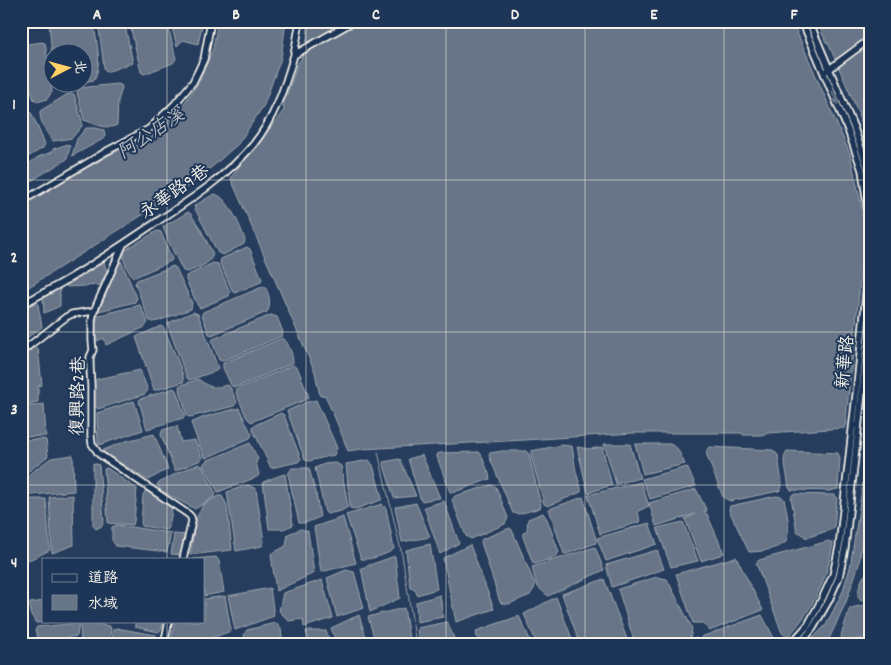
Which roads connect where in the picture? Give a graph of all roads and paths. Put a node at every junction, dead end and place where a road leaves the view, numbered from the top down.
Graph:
1 (211, 21) edge
2 (300, 21) edge
3 (354, 21) edge
4 (802, 21) edge
5 (809, 21) edge
6 (870, 39) edge
7 (294, 55) junction
8 (830, 69) junction
9 (824, 72) junction
10 (870, 182) edge
11 (21, 202) edge
12 (123, 244) junction
13 (21, 304) edge
14 (94, 311) junction
15 (870, 320) edge
16 (21, 352) edge
17 (183, 558) edge
18 (169, 622) edge
19 (164, 644) edge
20 (791, 644) edge
21 (800, 644) edge

1 - 11 street
2 - 7 street, 永華路9巷
3 - 7 street
4 - 9 street, 新華路
5 - 8 street
6 - 8 street
7 - 12 street, 永華路9巷
8 - 9 street
8 - 10 street
9 -> 20 street, 新華路
12 - 13 street, 永華路9巷
12 - 14 street, 復興路2巷
14 - 16 street
14 - 17 street, 復興路2巷
15 - 21 street, 新華路
18 - 19 street

